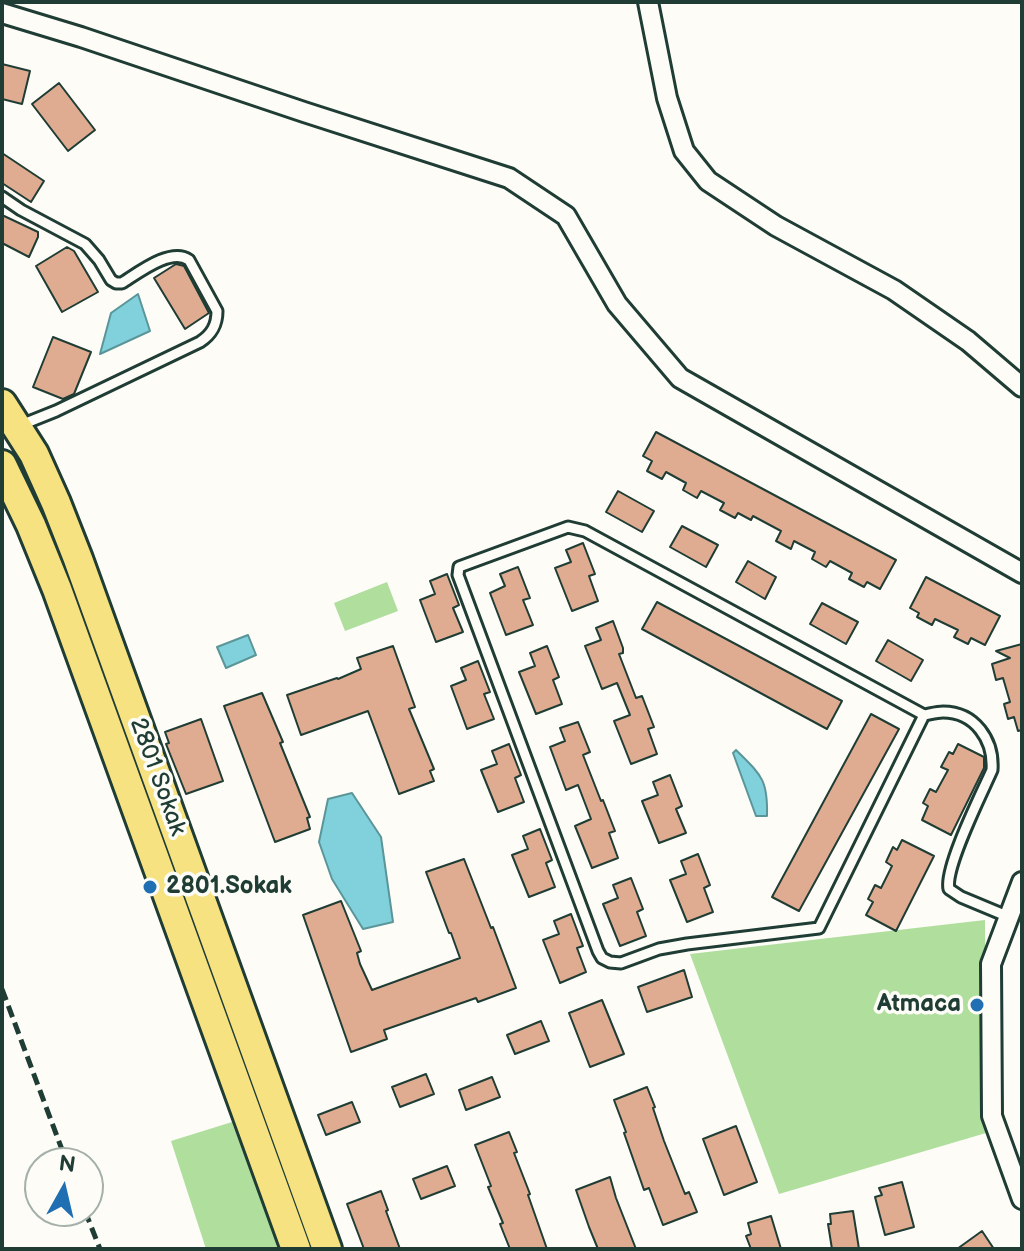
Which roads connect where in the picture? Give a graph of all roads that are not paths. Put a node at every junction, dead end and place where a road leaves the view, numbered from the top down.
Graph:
1 (648, 2) edge
2 (2, 13) edge
3 (2, 197) edge
4 (1022, 387) edge
5 (10, 415) edge
6 (2, 465) edge
7 (1022, 573) edge
8 (924, 715) junction
9 (1022, 882) edge
10 (1009, 917) junction
11 (1022, 1199) edge
12 (296, 1249) edge
13 (327, 1249) edge

1 - 4 street
2 - 7 street
3 - 5 lane
5 - 13 main road, 2801 Sokak
6 - 12 main road, 2801 Sokak
8 - 8 lane
8 - 10 lane
9 - 10 street
10 - 11 street

